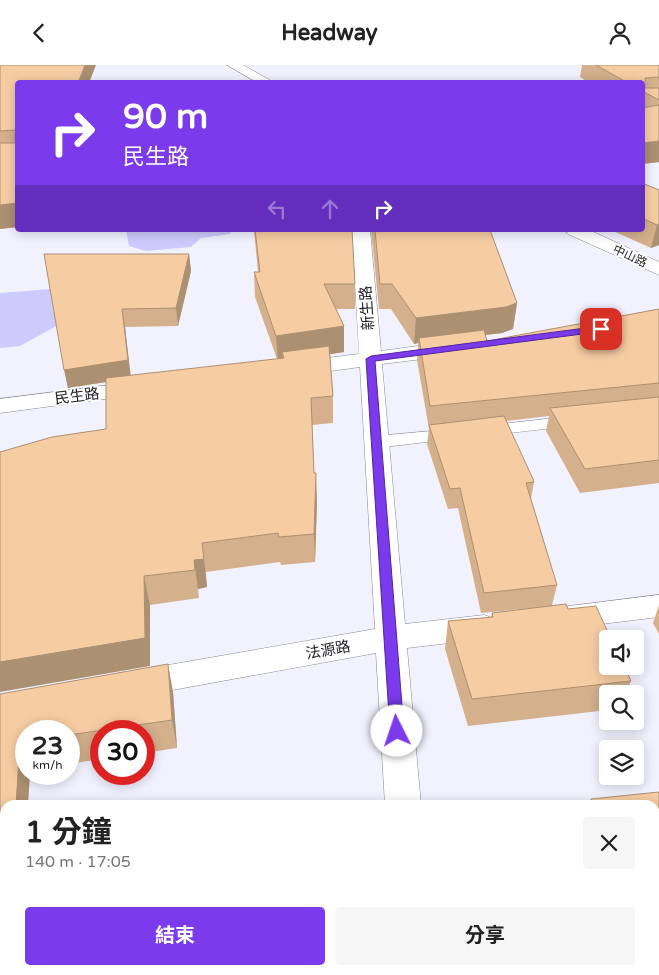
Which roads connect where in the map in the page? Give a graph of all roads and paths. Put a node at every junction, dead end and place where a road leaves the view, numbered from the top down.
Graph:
1 (233, 65) edge
2 (263, 80) edge
3 (361, 232) edge
4 (578, 232) edge
5 (659, 269) edge
6 (476, 345) edge
7 (371, 359) junction
8 (273, 371) edge
9 (166, 385) edge
10 (0, 406) edge
11 (591, 419) edge
12 (376, 442) junction
13 (659, 606) edge
14 (391, 639) junction
15 (108, 689) edge
16 (402, 800) edge

1 - 2 street
3 - 7 street, 新生路
4 - 5 street, 中山路
6 - 7 street
7 - 8 street
7 - 12 street, 新生路
9 - 10 street, 民生路
11 - 12 lane
12 - 14 street, 新生路
13 - 14 street, 法源路
14 - 15 street, 法源路
14 - 16 street, 新生路

